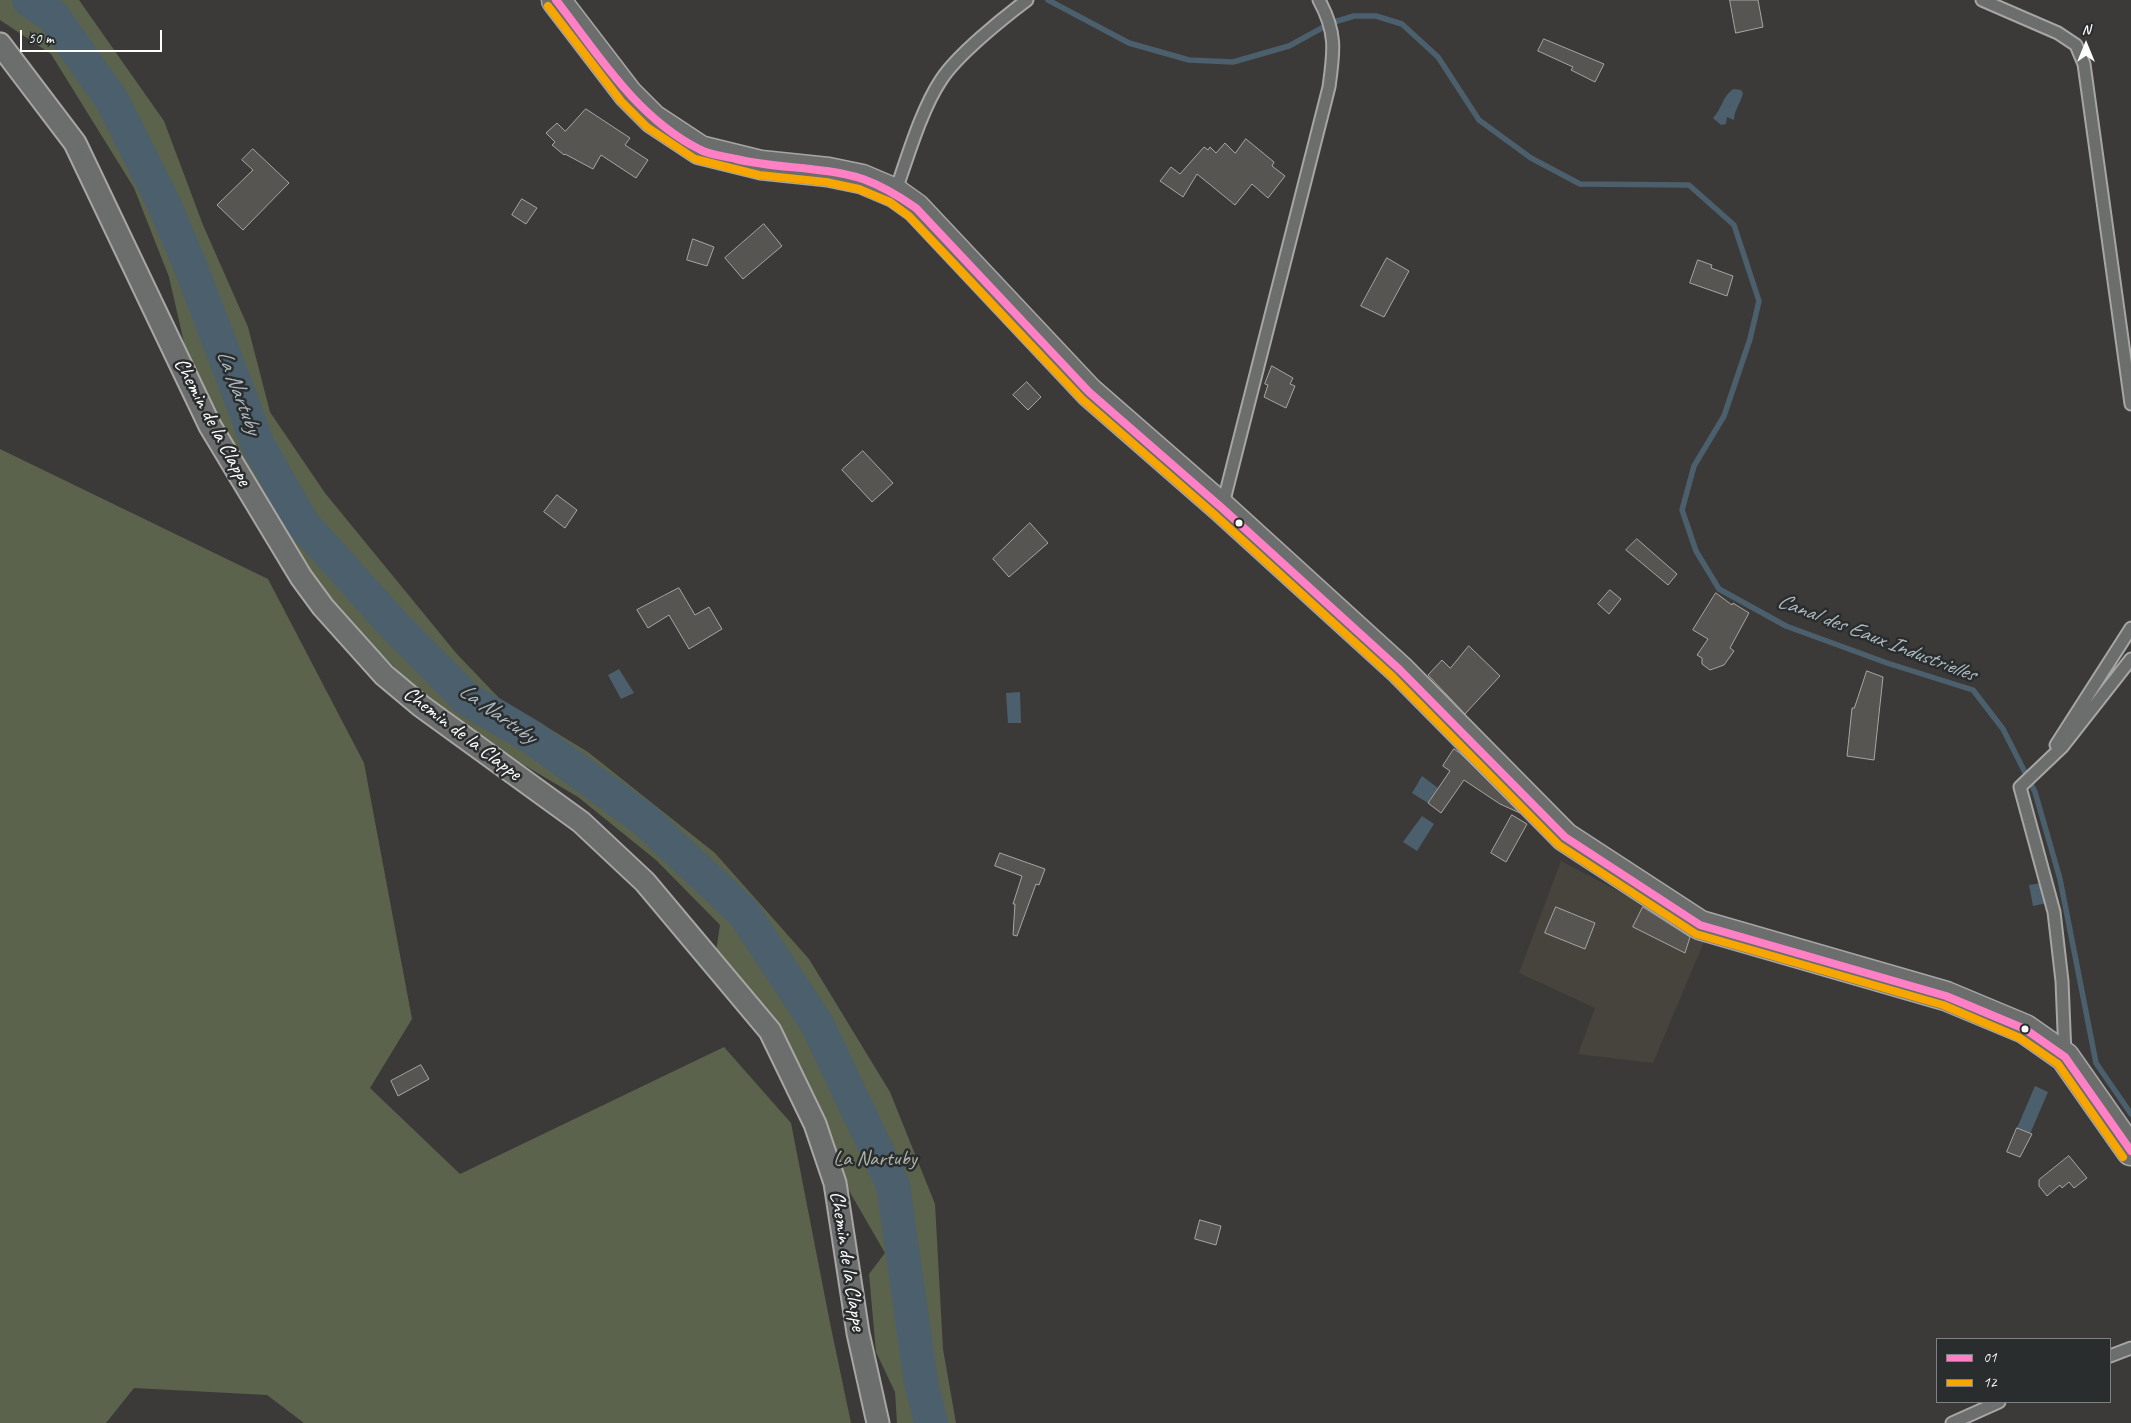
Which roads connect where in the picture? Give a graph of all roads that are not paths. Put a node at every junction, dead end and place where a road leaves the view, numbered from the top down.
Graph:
1 (556, 0) edge
2 (1028, 0) edge
3 (1319, 0) edge
4 (1982, 0) edge
5 (0, 44) edge
6 (894, 193) junction
7 (2131, 404) edge
8 (1222, 508) junction
9 (2131, 628) edge
10 (2131, 659) edge
11 (2043, 765) junction
12 (2065, 1057) junction
13 (2131, 1151) edge
14 (2131, 1348) edge
15 (2111, 1356) edge
16 (1997, 1403) edge
17 (878, 1423) edge
18 (1952, 1423) edge

1 - 6 street
2 - 6 lane
3 - 8 lane
4 - 7 lane
5 - 17 street, Chemin de la Clappe
6 - 8 street
8 - 12 street
9 - 11 lane
10 - 11 lane
11 - 12 lane
12 - 13 street
14 - 15 lane
16 - 18 lane

